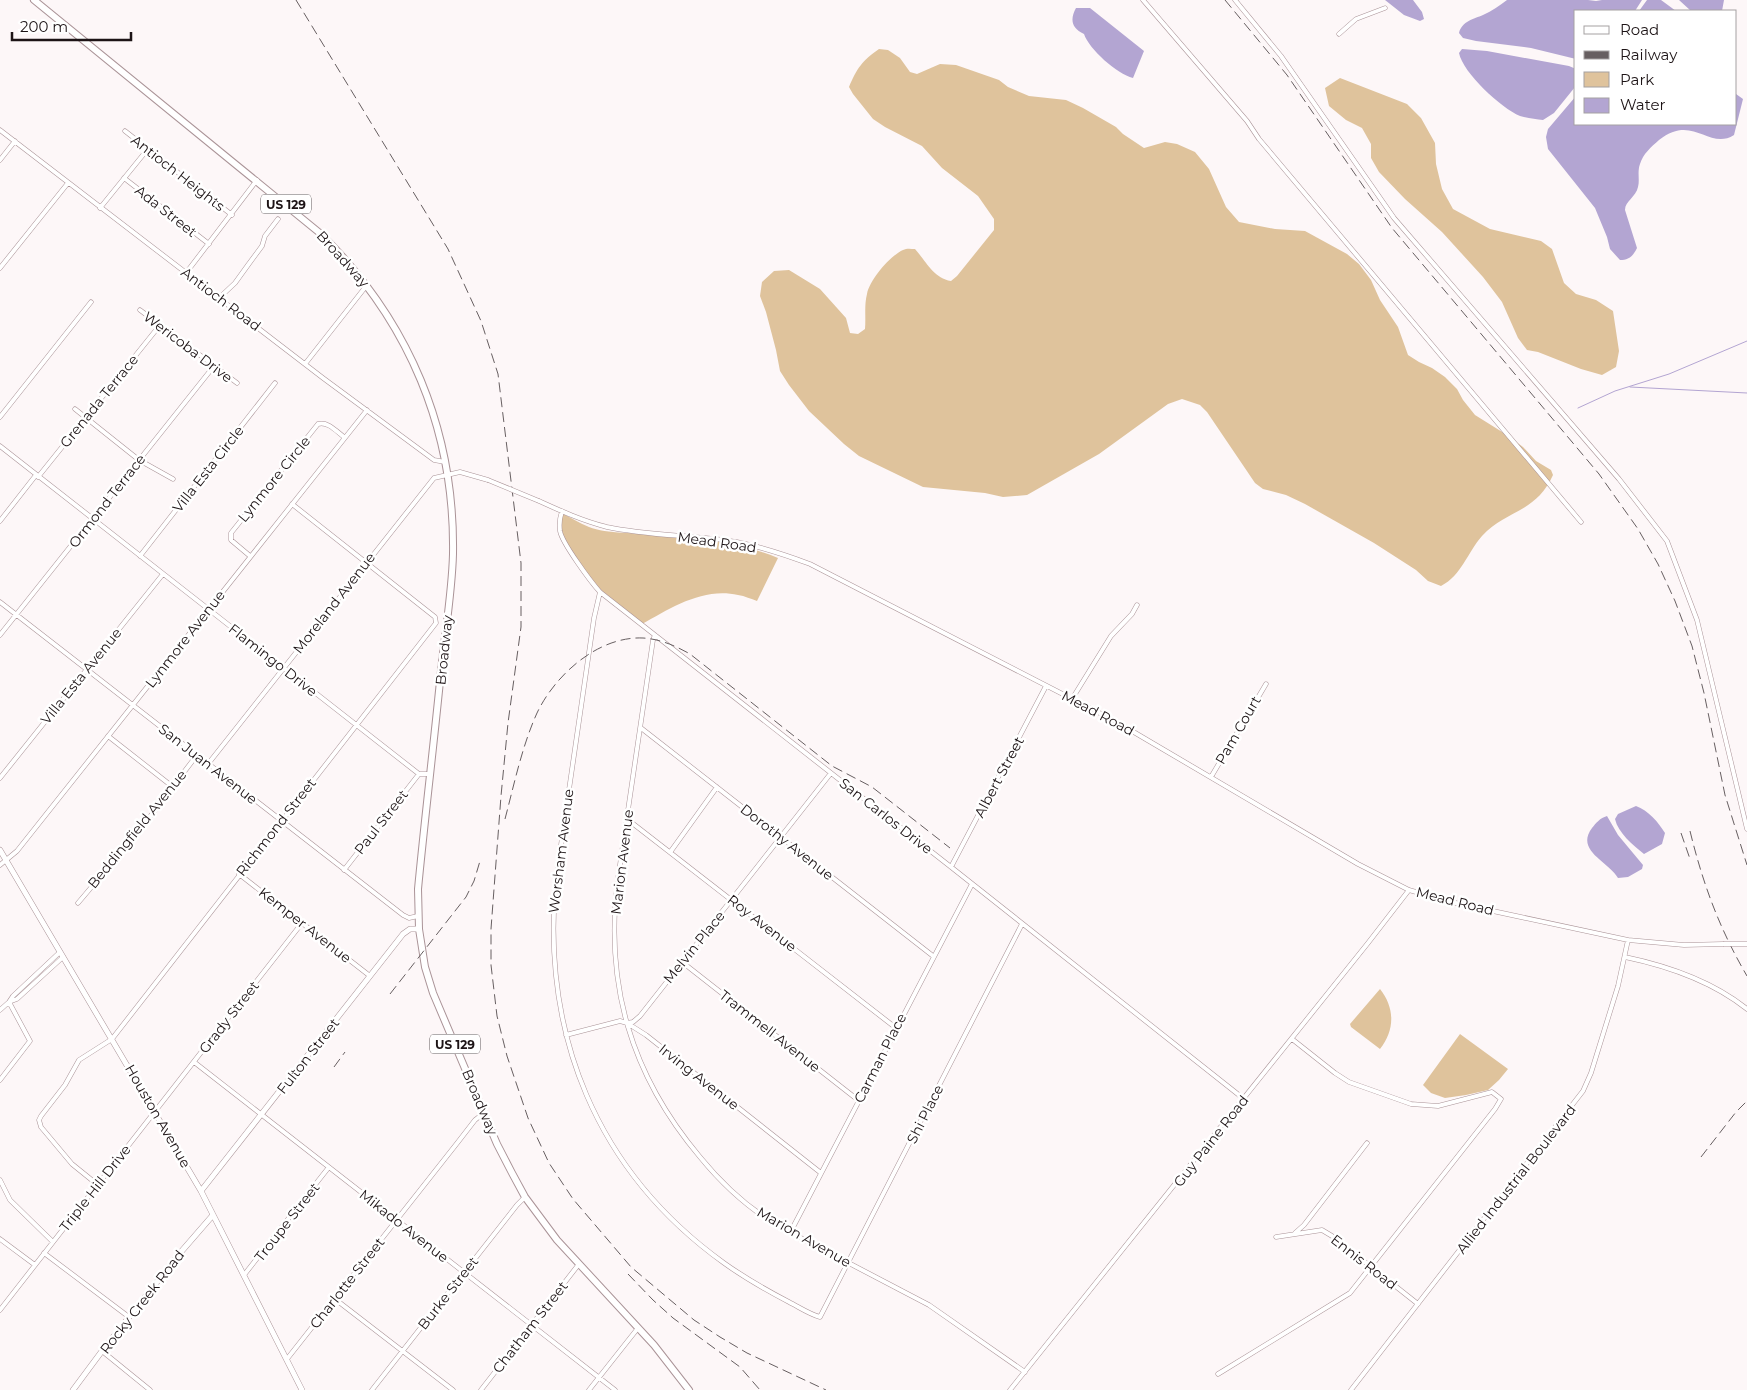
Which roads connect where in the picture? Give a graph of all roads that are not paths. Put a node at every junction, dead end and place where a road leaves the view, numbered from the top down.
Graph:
1 (34, 0) edge
2 (1143, 0) edge
3 (1235, 0) edge
4 (1385, 8) dead end
5 (1339, 34) dead end
6 (0, 130) edge
7 (124, 131) dead end
8 (15, 141) junction
9 (147, 150) junction
10 (0, 160) edge
11 (124, 178) junction
12 (256, 180) junction
13 (68, 182) junction
14 (100, 208) junction
15 (232, 215) junction
16 (278, 219) dead end
17 (208, 244) junction
18 (0, 268) edge
19 (186, 273) junction
20 (367, 285) junction
21 (219, 298) junction
22 (91, 302) dead end
23 (140, 310) dead end
24 (160, 325) junction
25 (305, 364) junction
26 (214, 366) junction
27 (275, 383) dead end
28 (237, 384) dead end
29 (75, 409) dead end
30 (367, 410) junction
31 (0, 417) edge
32 (85, 418) junction
33 (344, 437) junction
34 (0, 446) edge
35 (139, 460) junction
36 (445, 462) junction
37 (37, 476) junction
38 (448, 476) junction
39 (173, 479) dead end
40 (292, 504) junction
41 (562, 511) junction
42 (92, 519) junction
43 (0, 521) edge
44 (1581, 522) dead end
45 (140, 556) junction
46 (250, 556) junction
47 (366, 563) junction
48 (162, 574) junction
49 (600, 592) junction
50 (0, 602) edge
51 (1137, 605) dead end
52 (208, 610) junction
53 (16, 614) junction
54 (434, 627) junction
55 (446, 630) junction
56 (0, 635) edge
57 (656, 635) junction
58 (283, 668) junction
59 (87, 669) junction
60 (1266, 684) dead end
61 (1046, 686) junction
62 (1072, 699) junction
63 (133, 706) junction
64 (356, 725) junction
65 (641, 728) junction
66 (108, 736) junction
67 (196, 756) junction
68 (208, 764) junction
69 (831, 773) junction
70 (419, 774) junction
71 (430, 774) junction
72 (1211, 777) junction
73 (0, 778) edge
74 (173, 787) junction
75 (717, 787) junction
76 (627, 818) junction
77 (281, 821) junction
78 (1747, 829) edge
79 (781, 837) junction
80 (0, 850) edge
81 (671, 852) junction
82 (6, 860) junction
83 (0, 865) edge
84 (951, 867) junction
85 (344, 870) junction
86 (239, 874) junction
87 (972, 884) junction
88 (1409, 890) junction
89 (732, 900) junction
90 (78, 903) dead end
91 (418, 916) junction
92 (302, 923) junction
93 (1022, 924) junction
94 (419, 928) junction
95 (1628, 940) junction
96 (1747, 944) edge
97 (61, 955) junction
98 (933, 956) junction
99 (1625, 957) junction
100 (682, 962) junction
101 (370, 976) junction
102 (10, 1002) junction
103 (1747, 1009) edge
104 (0, 1010) edge
105 (628, 1022) junction
106 (896, 1028) junction
107 (566, 1035) junction
108 (112, 1039) junction
109 (1292, 1039) junction
110 (194, 1062) junction
111 (0, 1080) edge
112 (1244, 1099) junction
113 (858, 1100) junction
114 (155, 1112) junction
115 (484, 1113) junction
116 (262, 1115) junction
117 (1367, 1143) dead end
118 (329, 1168) junction
119 (821, 1173) junction
120 (0, 1180) edge
121 (98, 1185) junction
122 (201, 1191) junction
123 (525, 1197) junction
124 (213, 1216) junction
125 (397, 1220) junction
126 (790, 1233) junction
127 (1294, 1234) junction
128 (1276, 1237) dead end
129 (0, 1238) edge
130 (53, 1242) junction
131 (44, 1253) junction
132 (848, 1262) junction
133 (579, 1264) junction
134 (35, 1265) junction
135 (1371, 1268) junction
136 (464, 1272) junction
137 (244, 1275) junction
138 (335, 1298) junction
139 (826, 1304) joint
140 (1418, 1304) junction
141 (0, 1310) edge
142 (129, 1317) junction
143 (532, 1326) junction
144 (638, 1328) junction
145 (102, 1351) junction
146 (402, 1351) junction
147 (287, 1360) junction
148 (1025, 1372) junction
149 (1218, 1374) dead end
150 (599, 1377) junction
151 (73, 1390) edge
152 (150, 1390) edge
153 (302, 1390) edge
154 (372, 1390) edge
155 (453, 1390) edge
156 (481, 1390) edge
157 (589, 1390) edge
158 (615, 1390) edge
159 (689, 1390) edge
160 (1010, 1390) edge
161 (1350, 1390) edge

1 - 12 main road, Broadway / US 129
2 - 44 street
3 - 78 street
4 - 5 street
6 - 8 street, Antioch Road
7 - 9 street, Antioch Heights
8 - 10 street
8 - 13 street, Antioch Road
9 - 11 street
9 - 15 street, Antioch Heights
11 - 14 street
11 - 17 street, Ada Street
12 - 15 street
12 - 20 main road, Broadway / US 129
13 - 14 street, Antioch Road
13 - 18 street
14 - 19 street, Antioch Road
15 - 17 street
16 - 21 street
17 - 19 street
19 - 21 street, Antioch Road
20 - 25 street
20 - 36 main road, Broadway / US 129
21 - 25 street, Antioch Road
22 - 31 street
23 - 24 street, Wericoba Drive
24 - 26 street, Wericoba Drive
24 - 32 street, Grenada Terrace
25 - 30 street, Antioch Road
26 - 28 street, Wericoba Drive
26 - 35 street, Ormond Terrace
27 - 45 street, Villa Esta Circle
29 - 32 street
30 - 33 street, Lynmore Avenue
30 - 36 street, Antioch Road
32 - 35 street
32 - 37 street, Grenada Terrace
33 - 40 street, Lynmore Avenue
33 - 46 street, Lynmore Circle
34 - 37 street, Flamingo Drive
35 - 39 street
35 - 42 street, Ormond Terrace
36 - 38 main road, Broadway / US 129
37 - 42 street, Flamingo Drive
37 - 43 street, Grenada Terrace
38 - 41 street, Mead Road, bridge
38 - 47 street, Moreland Avenue
38 - 55 main road, Broadway / US 129
40 - 46 street, Lynmore Avenue
40 - 47 street
41 - 49 street, San Carlos Drive
41 - 61 street, Mead Road
42 - 45 street, Flamingo Drive
42 - 53 street, Ormond Terrace
45 - 48 street, Flamingo Drive
46 - 52 street, Lynmore Avenue
47 - 54 street
47 - 58 street, Moreland Avenue
48 - 52 street, Flamingo Drive
48 - 59 street, Villa Esta Avenue
49 - 57 street, San Carlos Drive
49 - 107 street, Worsham Avenue
50 - 53 street, San Juan Avenue
51 - 62 street
52 - 58 street, Flamingo Drive
52 - 63 street, Lynmore Avenue
53 - 56 street, Ormond Terrace
53 - 59 street, San Juan Avenue
54 - 55 street
54 - 64 street, Richmond Street
55 - 71 main road, Broadway / US 129
57 - 65 street, Marion Avenue
57 - 69 street, San Carlos Drive
58 - 64 street, Flamingo Drive
58 - 68 street, Moreland Avenue
59 - 63 street, San Juan Avenue
59 - 73 street, Villa Esta Avenue
60 - 72 street, Pam Court
61 - 62 street, Mead Road
61 - 84 street, Albert Street
62 - 72 street, Mead Road
63 - 66 street, Lynmore Avenue
63 - 67 street, San Juan Avenue
64 - 70 street, Flamingo Drive
64 - 77 street, Richmond Street
65 - 75 street, Dorothy Avenue
65 - 76 street, Marion Avenue
66 - 74 street
66 - 82 street, Lynmore Avenue
67 - 68 street, San Juan Avenue
67 - 74 street, Beddingfield Avenue
68 - 77 street, San Juan Avenue
69 - 79 street, Melvin Place
69 - 84 street, San Carlos Drive
70 - 71 street
70 - 85 street, Paul Street
71 - 91 main road, Broadway / US 129
72 - 88 street, Mead Road
74 - 90 street, Beddingfield Avenue
75 - 79 street, Dorothy Avenue
75 - 81 street
76 - 81 street, Roy Avenue
76 - 105 street, Marion Avenue
77 - 85 street, San Juan Avenue
77 - 86 street, Richmond Street
79 - 89 street, Melvin Place
79 - 98 street, Dorothy Avenue
80 - 82 street, Houston Avenue
81 - 89 street, Roy Avenue
82 - 83 street, Lynmore Avenue
82 - 97 street, Houston Avenue
84 - 87 street, San Carlos Drive
85 - 91 street, San Juan Avenue
86 - 92 street, Kemper Avenue
86 - 108 street, Richmond Street
87 - 93 street, San Carlos Drive
87 - 98 street, Carman Place
88 - 95 street, Mead Road
88 - 109 street, Guy Paine Road
89 - 100 street, Melvin Place
89 - 106 street, Roy Avenue
91 - 94 main road, Broadway / US 129
92 - 101 street, Kemper Avenue
92 - 110 street, Grady Street
93 - 112 street, San Carlos Drive
93 - 132 street, Shi Place
94 - 101 street, Fulton Street
94 - 115 main road, Broadway / US 129
95 - 96 street, Mead Road, bridge
95 - 99 street, Allied Industrial Boulevard
97 - 102 street
97 - 108 street, Houston Avenue
98 - 106 street, Carman Place
99 - 103 street
99 - 140 street, Allied Industrial Boulevard
100 - 105 street, Melvin Place
100 - 113 street, Trammell Avenue
101 - 116 street, Fulton Street
102 - 104 street
102 - 111 street
105 - 107 street
105 - 119 street, Irving Avenue
105 - 126 street, Marion Avenue
106 - 113 street, Carman Place
107 - 139 street, Worsham Avenue
108 - 114 street, Houston Avenue
108 - 121 street, Richmond Street
109 - 112 street, Guy Paine Road
109 - 135 street
110 - 114 street, Grady Street
110 - 116 street, Mikado Avenue
112 - 148 street, Guy Paine Road
113 - 119 street, Carman Place
114 - 121 street, Triple Hill Drive
114 - 122 street, Houston Avenue
115 - 123 main road, Broadway / US 129
115 - 125 street, Charlotte Street
116 - 118 street, Mikado Avenue
116 - 122 street, Fulton Street
117 - 127 street
118 - 125 street, Mikado Avenue
118 - 137 street, Troupe Street
119 - 126 street, Carman Place
120 - 130 street
121 - 130 street, Triple Hill Drive
122 - 124 street, Houston Avenue
123 - 133 main road, Broadway / US 129
123 - 136 street, Burke Street
124 - 137 street, Houston Avenue
124 - 142 street, Rocky Creek Road
125 - 136 street, Mikado Avenue
125 - 138 street, Charlotte Street
126 - 132 street, Marion Avenue
127 - 128 street, Ennis Road
127 - 135 street, Ennis Road
129 - 134 street
130 - 131 street, Triple Hill Drive
131 - 134 street, Triple Hill Drive
131 - 142 street
132 - 139 street, Shi Place
132 - 148 street, Marion Avenue
133 - 143 street, Chatham Street
133 - 144 main road, Broadway / US 129
134 - 141 street, Triple Hill Drive
135 - 140 street, Ennis Road
135 - 149 street
136 - 143 street, Mikado Avenue
136 - 146 street, Burke Street
137 - 147 street, Houston Avenue
138 - 146 street
138 - 147 street, Charlotte Street
140 - 161 street, Allied Industrial Boulevard
142 - 145 street, Rocky Creek Road
143 - 150 street, Mikado Avenue
143 - 156 street, Chatham Street
144 - 150 street
144 - 159 main road, Broadway / US 129
145 - 151 street, Rocky Creek Road
145 - 152 street
146 - 154 street, Burke Street
146 - 155 street
147 - 153 street, Houston Avenue
148 - 160 street, Guy Paine Road
150 - 157 street
150 - 158 street, Mikado Avenue

